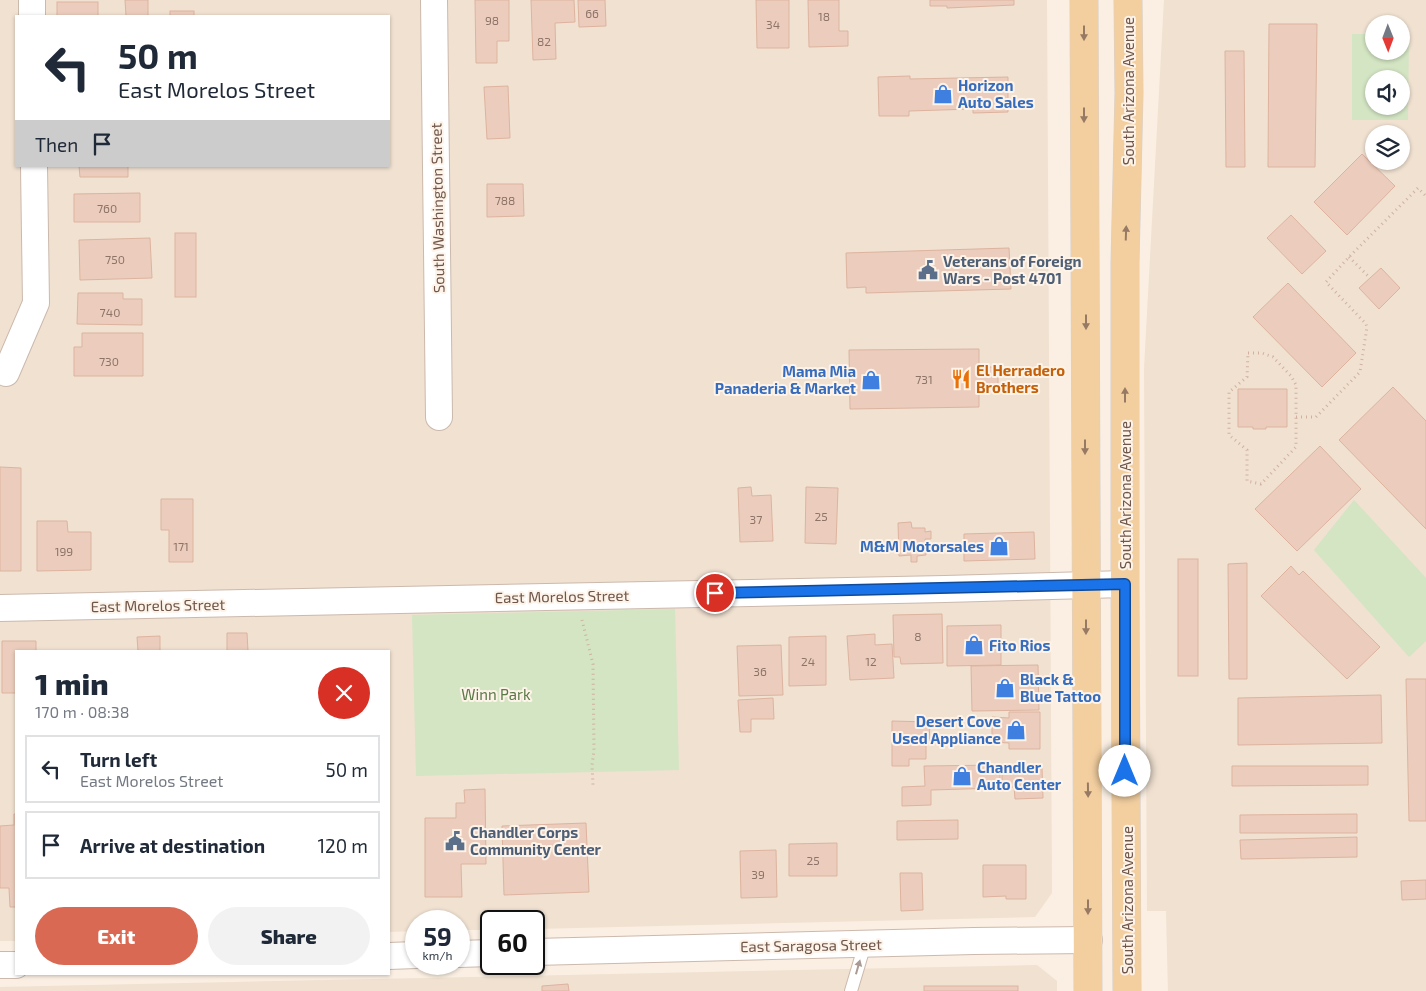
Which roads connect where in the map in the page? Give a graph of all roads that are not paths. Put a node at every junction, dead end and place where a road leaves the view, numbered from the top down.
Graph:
1 (32, 0) edge
2 (434, 0) edge
3 (1084, 0) edge
4 (1128, 0) edge
5 (32, 15) edge
6 (34, 167) edge
7 (6, 373) dead end
8 (439, 417) dead end
9 (1125, 584) junction
10 (1086, 585) junction
11 (0, 608) edge
12 (1089, 940) junction
13 (865, 944) junction
14 (545, 952) edge
15 (405, 955) edge
16 (390, 956) edge
17 (0, 965) edge
18 (15, 965) edge
19 (851, 991) edge
20 (1088, 991) edge
21 (1127, 991) edge

1 - 5 street
2 - 8 street, South Washington Street
3 -> 10 main road
9 -> 4 main road, South Arizona Avenue
6 - 7 street
9 - 10 street, East Morelos Street
9 - 21 main road, South Arizona Avenue
10 - 11 street, East Morelos Street
10 -> 12 main road
12 - 13 street, East Saragosa Street
12 - 20 main road
13 - 14 street, East Saragosa Street
19 -> 13 lane
15 - 16 street
17 - 18 street

